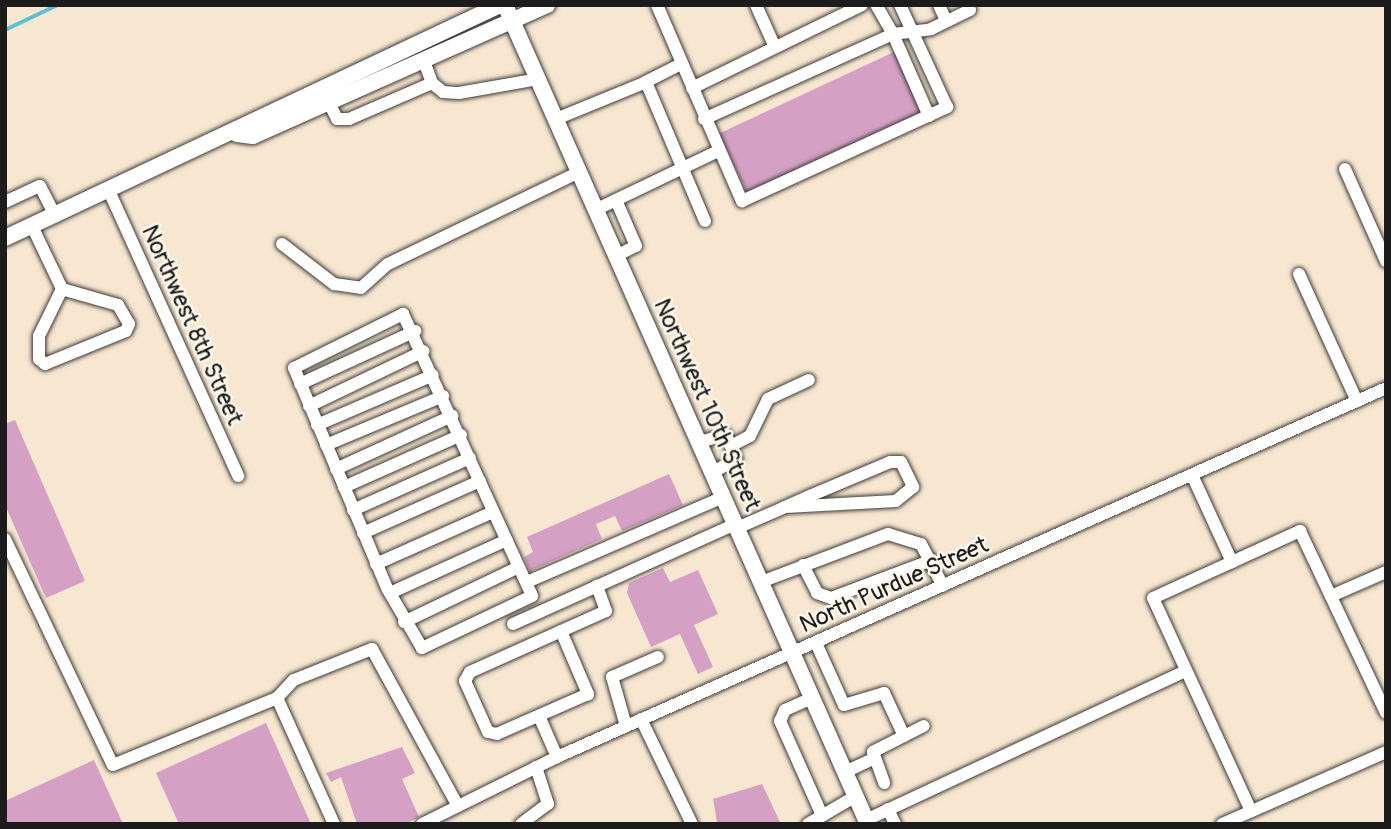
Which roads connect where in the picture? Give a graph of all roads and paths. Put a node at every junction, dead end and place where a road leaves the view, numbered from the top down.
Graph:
1 (502, 5) edge
2 (547, 5) edge
3 (657, 5) edge
4 (756, 5) edge
5 (900, 5) edge
6 (939, 5) edge
7 (968, 5) edge
8 (868, 6) edge
9 (512, 21) junction
10 (946, 21) junction
11 (912, 32) junction
12 (893, 34) junction
13 (775, 47) junction
14 (424, 61) junction
15 (681, 64) junction
16 (538, 79) junction
17 (646, 82) junction
18 (432, 83) junction
19 (692, 88) junction
20 (329, 103) junction
21 (929, 116) junction
22 (556, 119) junction
23 (704, 120) junction
24 (237, 134) junction
25 (716, 152) junction
26 (681, 169) junction
27 (1345, 169) dead end
28 (579, 172) junction
29 (109, 191) junction
30 (616, 200) junction
31 (5, 202) edge
32 (595, 210) junction
33 (55, 216) junction
34 (705, 221) dead end
35 (32, 226) junction
36 (5, 238) edge
37 (282, 244) dead end
38 (616, 256) junction
39 (1386, 261) edge
40 (1300, 274) dead end
41 (62, 289) junction
42 (415, 331) junction
43 (424, 351) junction
44 (433, 375) junction
45 (809, 380) dead end
46 (300, 384) junction
47 (1386, 388) edge
48 (443, 397) junction
49 (1357, 401) junction
50 (309, 405) junction
51 (452, 416) junction
52 (317, 425) junction
53 (461, 435) junction
54 (699, 442) junction
55 (326, 445) junction
56 (731, 446) junction
57 (470, 458) junction
58 (336, 469) junction
59 (712, 473) junction
60 (1192, 475) junction
61 (238, 476) dead end
62 (480, 481) junction
63 (344, 487) junction
64 (723, 497) junction
65 (785, 507) junction
66 (354, 510) junction
67 (494, 512) junction
68 (736, 526) junction
69 (363, 533) junction
70 (5, 539) edge
71 (507, 540) junction
72 (932, 560) junction
73 (1232, 562) junction
74 (376, 564) junction
75 (803, 565) junction
76 (519, 567) junction
77 (1386, 572) edge
78 (527, 582) junction
79 (761, 582) junction
80 (597, 586) junction
81 (943, 586) junction
82 (390, 593) junction
83 (1331, 596) junction
84 (404, 622) junction
85 (513, 624) dead end
86 (561, 631) junction
87 (816, 643) junction
88 (792, 653) junction
89 (658, 657) dead end
90 (1184, 672) junction
91 (277, 698) junction
92 (842, 703) junction
93 (815, 706) junction
94 (1386, 713) edge
95 (539, 716) junction
96 (641, 719) junction
97 (625, 726) junction
98 (924, 726) dead end
99 (904, 736) junction
100 (1386, 752) edge
101 (557, 757) junction
102 (873, 759) junction
103 (536, 767) junction
104 (845, 772) junction
105 (884, 783) dead end
106 (856, 796) junction
107 (458, 806) junction
108 (888, 809) junction
109 (1251, 811) junction
110 (821, 813) junction
111 (867, 822) edge
112 (334, 824) edge
113 (422, 824) edge
114 (521, 824) edge
115 (692, 824) edge
116 (808, 824) edge
117 (895, 824) edge
118 (1222, 824) edge

1 - 9 main road, Northwest 10th Street
1 - 24 main road
2 - 9 main road
3 - 15 street
4 - 13 street
5 - 11 street
6 - 10 street
7 - 10 street
8 - 12 street
8 - 13 street
9 - 14 main road
9 - 16 main road, Northwest 10th Street
10 - 11 street
11 - 12 street
11 - 21 street
12 - 21 street
12 - 23 street
13 - 19 street
14 - 18 street
14 - 20 main road
15 - 17 street
15 - 19 street
16 - 18 street
16 - 22 main road, Northwest 10th Street
17 - 22 street
17 - 26 street
18 - 20 street
19 - 23 street
20 - 24 main road
21 - 25 street
22 - 28 main road, Northwest 10th Street
23 - 25 street
24 - 29 main road
25 - 26 street
26 - 30 street
26 - 34 street
27 - 39 street
28 - 32 main road, Northwest 10th Street
28 - 37 street
29 - 33 main road
29 - 61 street, Northwest 8th Street
30 - 32 street
30 - 38 street
31 - 33 street
32 - 38 main road, Northwest 10th Street
33 - 35 main road
35 - 36 main road
35 - 41 street
38 - 54 main road, Northwest 10th Street
40 - 49 street
41 - 41 street
42 - 43 street
42 - 46 street
42 - 46 street
43 - 44 street
43 - 50 street
44 - 48 street
44 - 52 street
45 - 56 street
46 - 50 street
47 - 49 street, North Purdue Street
48 - 51 street
48 - 55 street
49 - 60 street, North Purdue Street
50 - 52 street
51 - 53 street
51 - 58 street
52 - 55 street
53 - 57 street
53 - 63 street
54 - 56 street
54 - 59 main road, Northwest 10th Street
55 - 58 street
56 - 59 street
57 - 62 street
57 - 66 street
58 - 63 street
59 - 64 main road, Northwest 10th Street
60 - 73 street
60 - 81 street, North Purdue Street
62 - 67 street
62 - 69 street
63 - 66 street
64 - 68 main road, Northwest 10th Street
64 - 78 street
65 - 65 street
65 - 68 street
66 - 69 street
67 - 71 street
67 - 74 street
68 - 79 main road, Northwest 10th Street
68 - 80 street
69 - 74 street
70 - 91 street
71 - 76 street
71 - 82 street
72 - 75 street
72 - 75 street
72 - 81 street
73 - 83 street
73 - 90 street
74 - 82 street
75 - 79 street
76 - 78 street
76 - 84 street
77 - 83 street
78 - 84 street
79 - 88 main road, Northwest 10th Street
80 - 85 street
80 - 86 street
81 - 87 street, North Purdue Street
82 - 84 street
83 - 94 street
86 - 95 street
86 - 95 street
87 - 88 street, North Purdue Street
87 - 92 street
88 - 93 main road, Northwest 10th Street
88 - 96 street, North Purdue Street
89 - 97 street
90 - 108 street
90 - 109 street
91 - 107 street
91 - 112 street
92 - 93 street
92 - 99 street
93 - 104 main road, Northwest 10th Street
93 - 110 street
95 - 101 street
96 - 97 street, North Purdue Street
96 - 115 street
97 - 101 street, North Purdue Street
98 - 99 street
99 - 102 street
100 - 109 street
101 - 103 street, North Purdue Street
102 - 104 street
102 - 105 street
103 - 107 street, North Purdue Street
103 - 114 street
104 - 106 main road, Northwest 10th Street
106 - 110 street
106 - 111 main road, Northwest 10th Street
107 - 113 street, North Purdue Street
108 - 111 street
108 - 117 street
109 - 118 street
110 - 116 street

